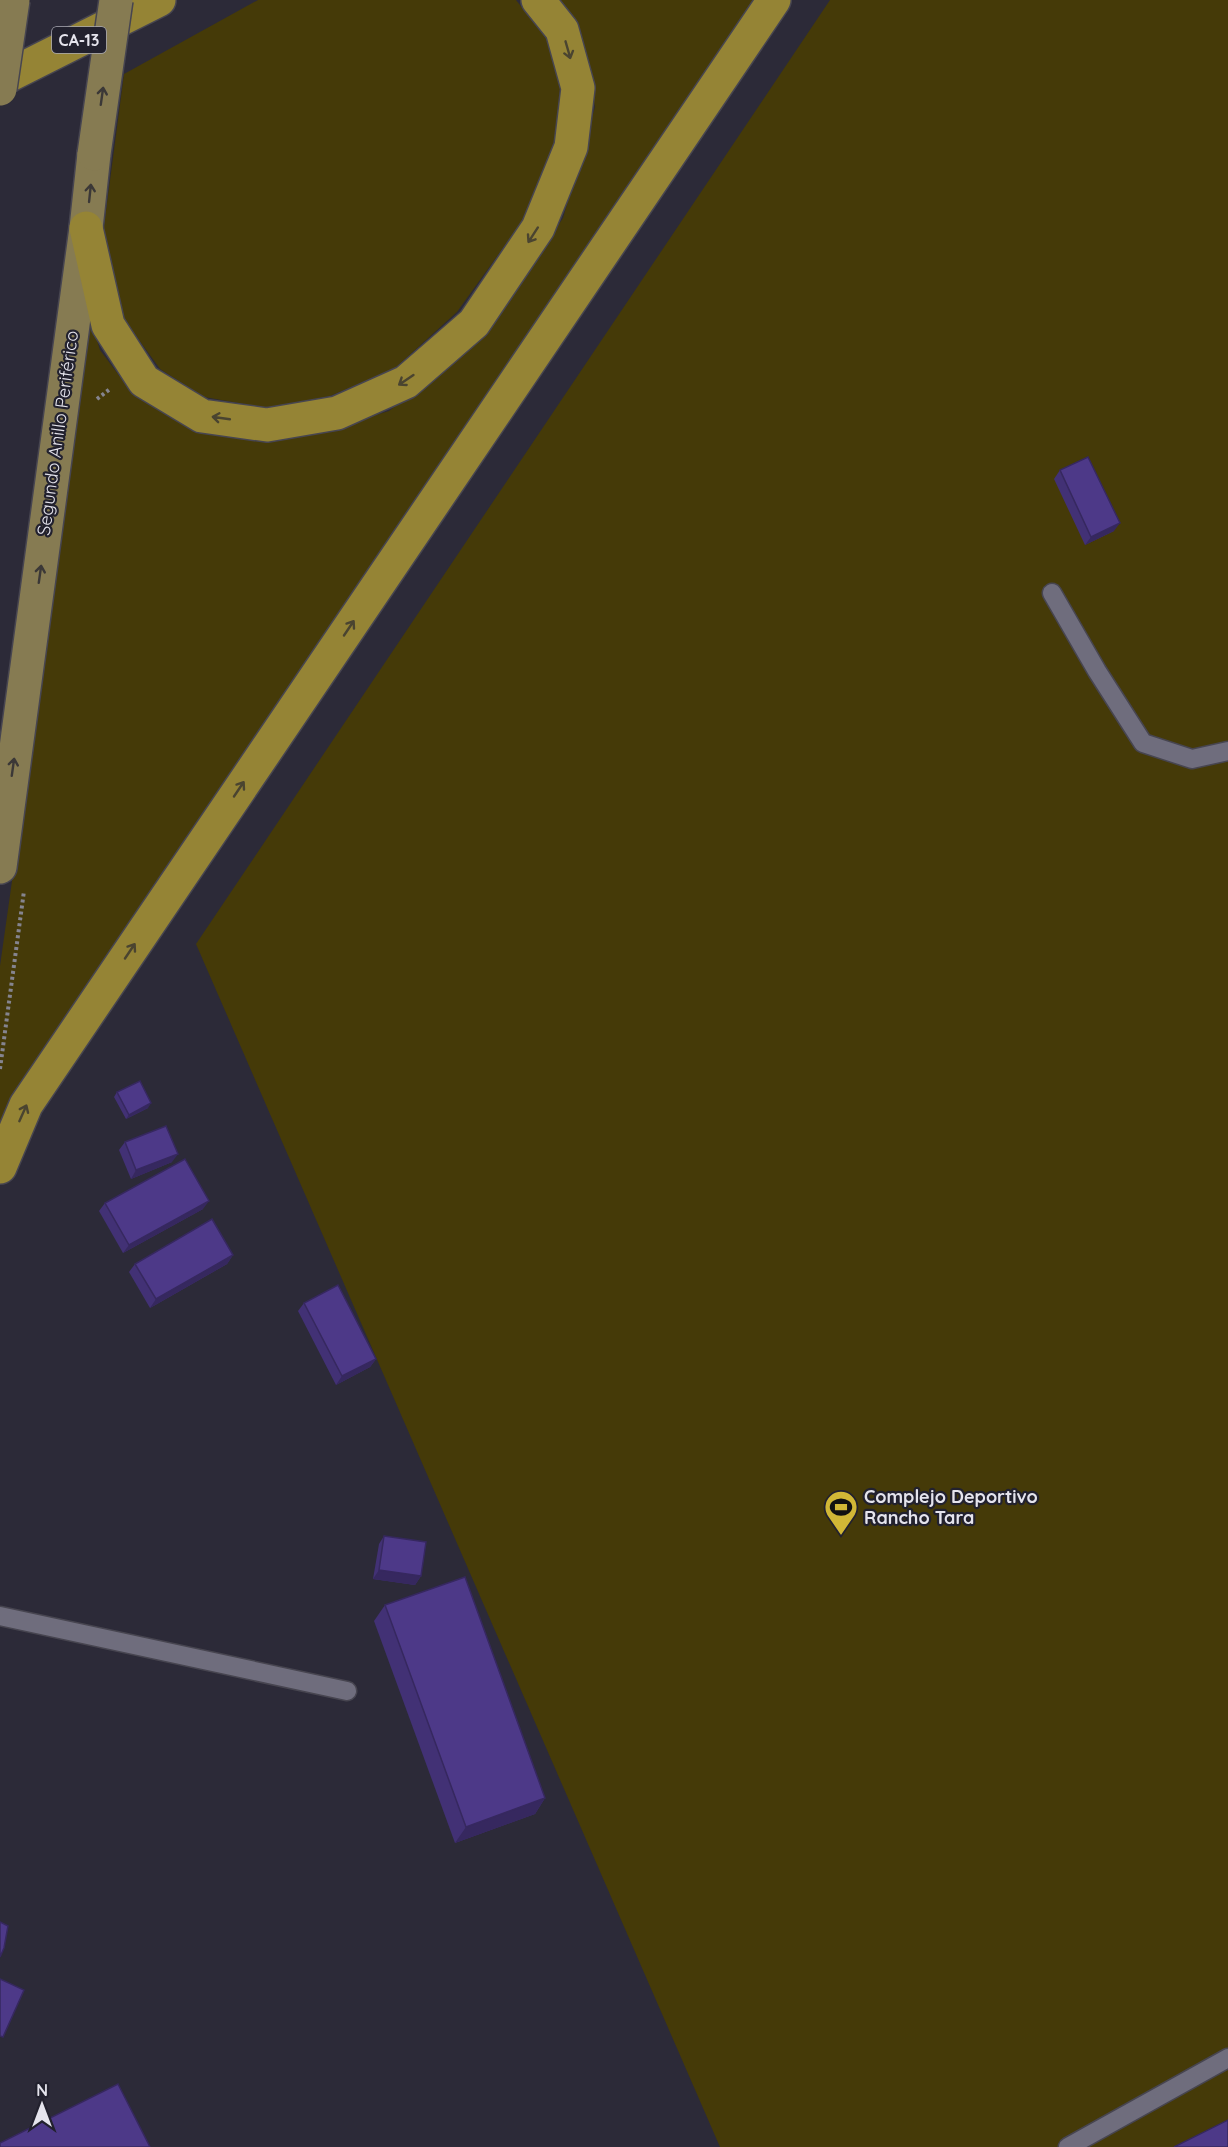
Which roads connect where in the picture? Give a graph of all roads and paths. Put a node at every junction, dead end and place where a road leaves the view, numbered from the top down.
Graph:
1 (13, 0) edge
2 (116, 0) edge
3 (159, 0) edge
4 (538, 0) edge
5 (774, 0) edge
6 (0, 80) edge
7 (0, 89) edge
8 (86, 228) junction
9 (1052, 593) dead end
10 (1228, 751) edge
11 (0, 867) edge
12 (0, 1167) edge
13 (0, 1616) edge
14 (347, 1691) dead end
15 (1228, 2058) edge
16 (1068, 2147) edge

1 - 7 main road, bridge
8 -> 2 main road, Segundo Anillo Periférico, bridge
3 - 6 highway, CA-13
4 -> 8 highway
12 -> 5 highway
11 -> 8 main road, Segundo Anillo Periférico
9 - 10 lane
13 - 14 lane
15 - 16 lane

